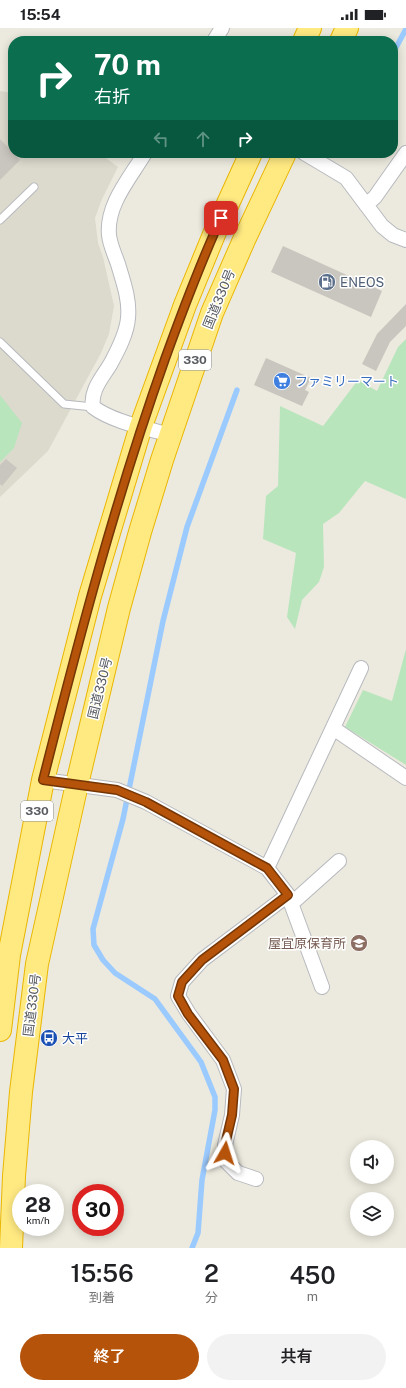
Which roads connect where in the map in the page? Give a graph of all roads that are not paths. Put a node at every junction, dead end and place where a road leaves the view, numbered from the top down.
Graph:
1 (406, 153) edge
2 (142, 158) edge
3 (249, 158) edge
4 (283, 158) edge
5 (312, 158) edge
6 (34, 187) dead end
7 (366, 205) junction
8 (0, 220) edge
9 (406, 240) edge
10 (0, 342) edge
11 (93, 407) junction
12 (141, 426) junction
13 (170, 435) junction
14 (361, 668) dead end
15 (333, 728) junction
16 (406, 778) edge
17 (43, 780) junction
18 (77, 784) junction
19 (339, 861) dead end
20 (267, 868) junction
21 (290, 900) junction
22 (322, 988) dead end
23 (0, 1030) edge
24 (256, 1179) dead end
25 (12, 1248) edge

1 - 7 street
2 - 11 street
3 - 12 highway, 330
4 - 13 highway, 国道330号 / 330
5 - 7 street
6 - 8 lane
7 - 9 street
10 - 11 lane
11 - 12 street
12 - 13 street
12 - 17 highway, 330
13 - 18 highway, 国道330号 / 330
14 - 15 street
15 - 16 street
15 - 20 street
17 - 18 street
17 - 23 highway, 330
18 - 20 street
18 - 25 highway, 国道330号 / 330
19 - 21 street
20 - 21 street
21 - 22 street
21 - 24 street

